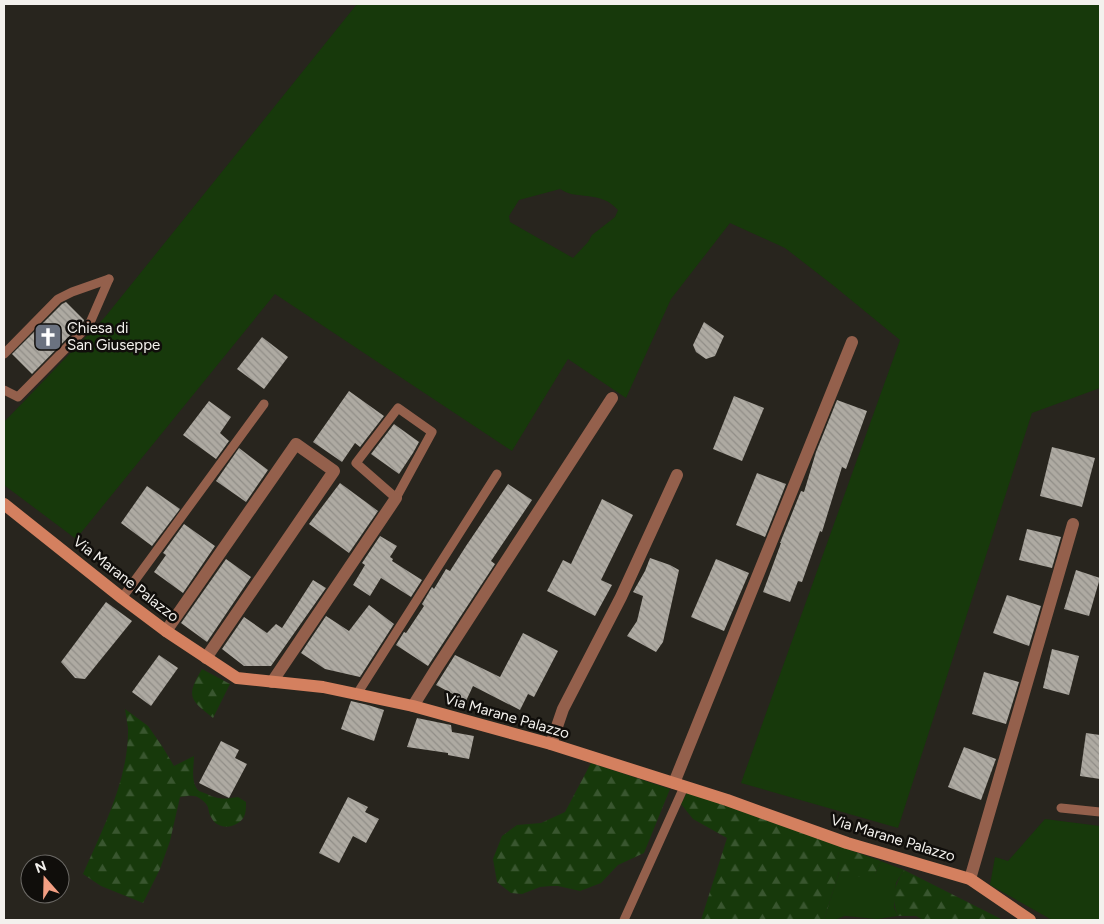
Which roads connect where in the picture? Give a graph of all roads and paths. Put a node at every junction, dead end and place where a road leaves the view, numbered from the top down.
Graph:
1 (852, 342) dead end
2 (4, 354) edge
3 (4, 390) edge
4 (612, 398) dead end
5 (264, 404) dead end
6 (497, 474) dead end
7 (677, 475) dead end
8 (396, 498) junction
9 (4, 504) edge
10 (1073, 524) dead end
11 (122, 598) junction
12 (166, 632) junction
13 (206, 658) junction
14 (272, 682) junction
15 (357, 694) junction
16 (413, 706) junction
17 (551, 744) junction
18 (679, 785) junction
19 (1061, 808) dead end
20 (1100, 812) edge
21 (970, 878) junction
22 (624, 920) edge
23 (1030, 920) edge

1 - 18 street
2 - 3 lane
4 - 16 street
5 - 11 lane
6 - 15 lane
7 - 17 street
8 - 8 lane
8 - 14 street
9 - 11 main road, Via Marane Palazzo
10 - 21 street
11 - 12 main road, Via Marane Palazzo
12 - 13 main road, Via Marane Palazzo
12 - 13 street
13 - 14 main road, Via Marane Palazzo
14 - 15 main road, Via Marane Palazzo
15 - 16 main road, Via Marane Palazzo
16 - 17 main road, Via Marane Palazzo
17 - 18 main road, Via Marane Palazzo
18 - 21 main road, Via Marane Palazzo
18 - 22 lane
19 - 20 lane
21 - 23 main road, Via Marane Palazzo

